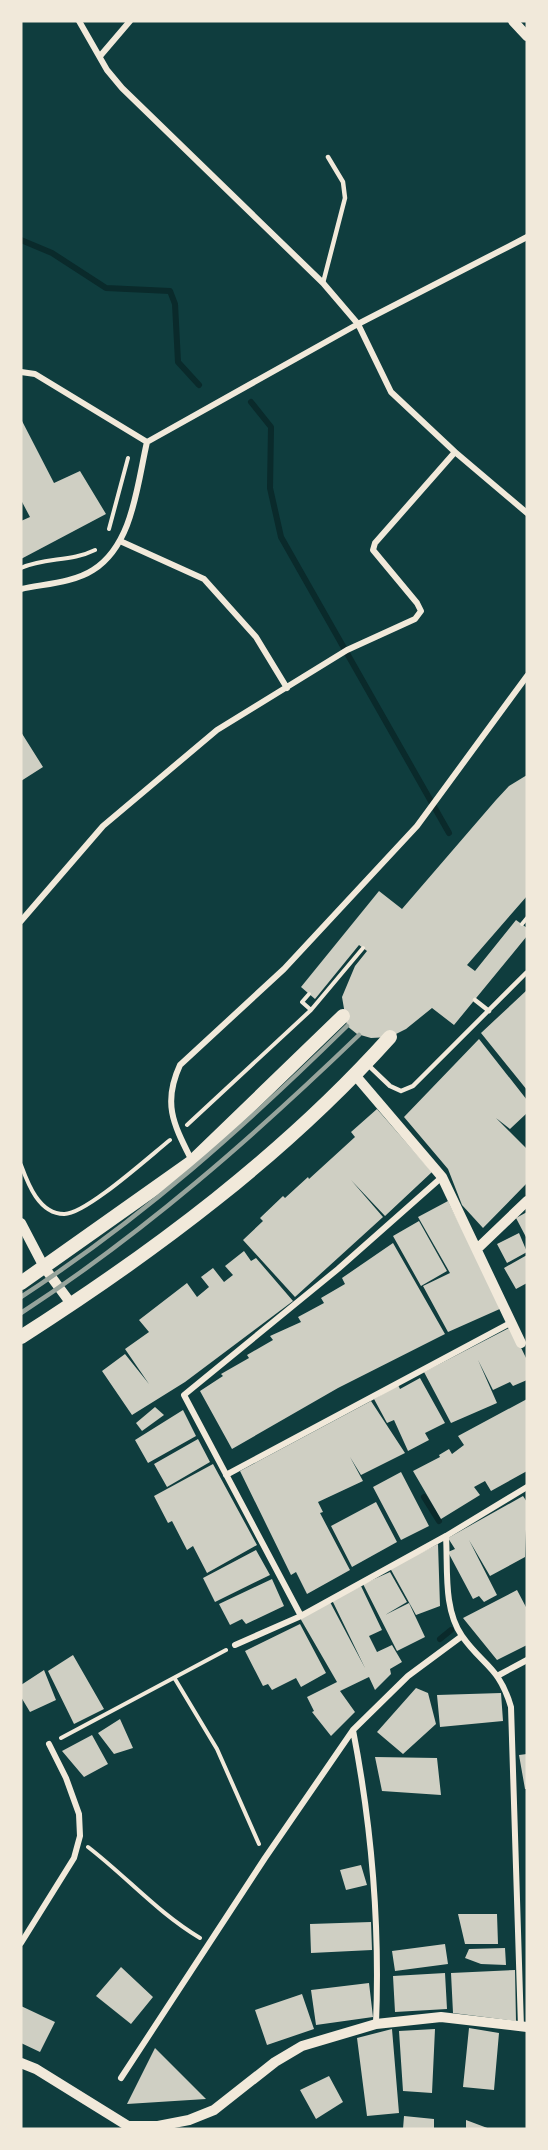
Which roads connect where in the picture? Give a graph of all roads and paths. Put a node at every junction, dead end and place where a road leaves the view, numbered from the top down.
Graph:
1 (79, 21) edge
2 (130, 21) edge
3 (513, 21) edge
4 (527, 36) edge
5 (101, 55) junction
6 (328, 157) dead end
7 (527, 237) edge
8 (323, 283) junction
9 (358, 324) junction
10 (21, 372) edge
11 (135, 433) junction
12 (147, 442) junction
13 (455, 452) junction
14 (527, 513) edge
15 (109, 532) dead end
16 (120, 541) junction
17 (101, 542) dead end
18 (21, 568) edge
19 (21, 589) edge
20 (527, 676) edge
21 (287, 688) junction
22 (527, 918) edge
23 (21, 921) edge
24 (522, 924) dead end
25 (363, 948) dead end
26 (526, 973) edge
27 (309, 994) dead end
28 (475, 1000) dead end
29 (311, 1010) junction
30 (489, 1011) junction
31 (343, 1016) dead end
32 (390, 1037) dead end
33 (366, 1064) junction
34 (355, 1075) junction
35 (178, 1134) junction
36 (192, 1162) junction
37 (21, 1165) edge
38 (442, 1178) junction
39 (527, 1201) edge
40 (21, 1223) edge
41 (477, 1249) junction
42 (44, 1267) junction
43 (21, 1283) edge
44 (72, 1305) junction
45 (512, 1322) junction
46 (21, 1337) edge
47 (521, 1343) dead end
48 (226, 1475) junction
49 (527, 1487) edge
50 (446, 1536) junction
51 (301, 1616) junction
52 (462, 1636) junction
53 (235, 1645) joint
54 (527, 1660) edge
55 (499, 1675) junction
56 (175, 1679) junction
57 (353, 1730) junction
58 (49, 1744) joint
59 (79, 1840) junction
60 (265, 1858) junction
61 (21, 1943) edge
62 (208, 1944) junction
63 (376, 2024) junction
64 (524, 2027) edge
65 (21, 2063) edge
66 (121, 2078) dead end

1 - 5 street
2 - 5 street
3 - 4 street
5 - 8 street
6 - 8 lane
7 - 9 street
8 - 9 street
9 - 12 street
9 - 13 street
10 - 11 street
11 - 12 street
11 - 15 path
12 - 16 street
13 - 14 street
13 - 21 street
16 - 19 street
16 - 21 street
17 - 18 path
20 - 35 street
21 - 23 street
22 - 24 path
25 - 29 path
26 - 30 lane
27 - 29 path
28 - 30 lane
29 - 35 path
30 - 33 lane
31 - 36 main road
32 - 33 main road
33 - 34 main road
34 - 38 street
34 - 44 main road
35 - 36 street
35 - 37 path
36 - 42 main road
38 - 41 street
38 - 48 street
39 - 41 street
40 - 42 street
41 - 45 street
42 - 43 main road
42 - 44 street
44 - 46 main road
45 - 47 street
45 - 48 street
48 - 51 street
49 - 50 street
50 - 51 street
50 - 52 street
51 - 53 street
52 - 55 street
52 - 57 street
53 - 56 path
54 - 55 street
55 - 64 street
56 - 58 path
56 - 60 path
57 - 60 street
57 - 63 street
58 - 59 street
59 - 61 street
59 - 62 path
60 - 62 street
62 - 66 street
63 - 64 street
63 - 65 street

